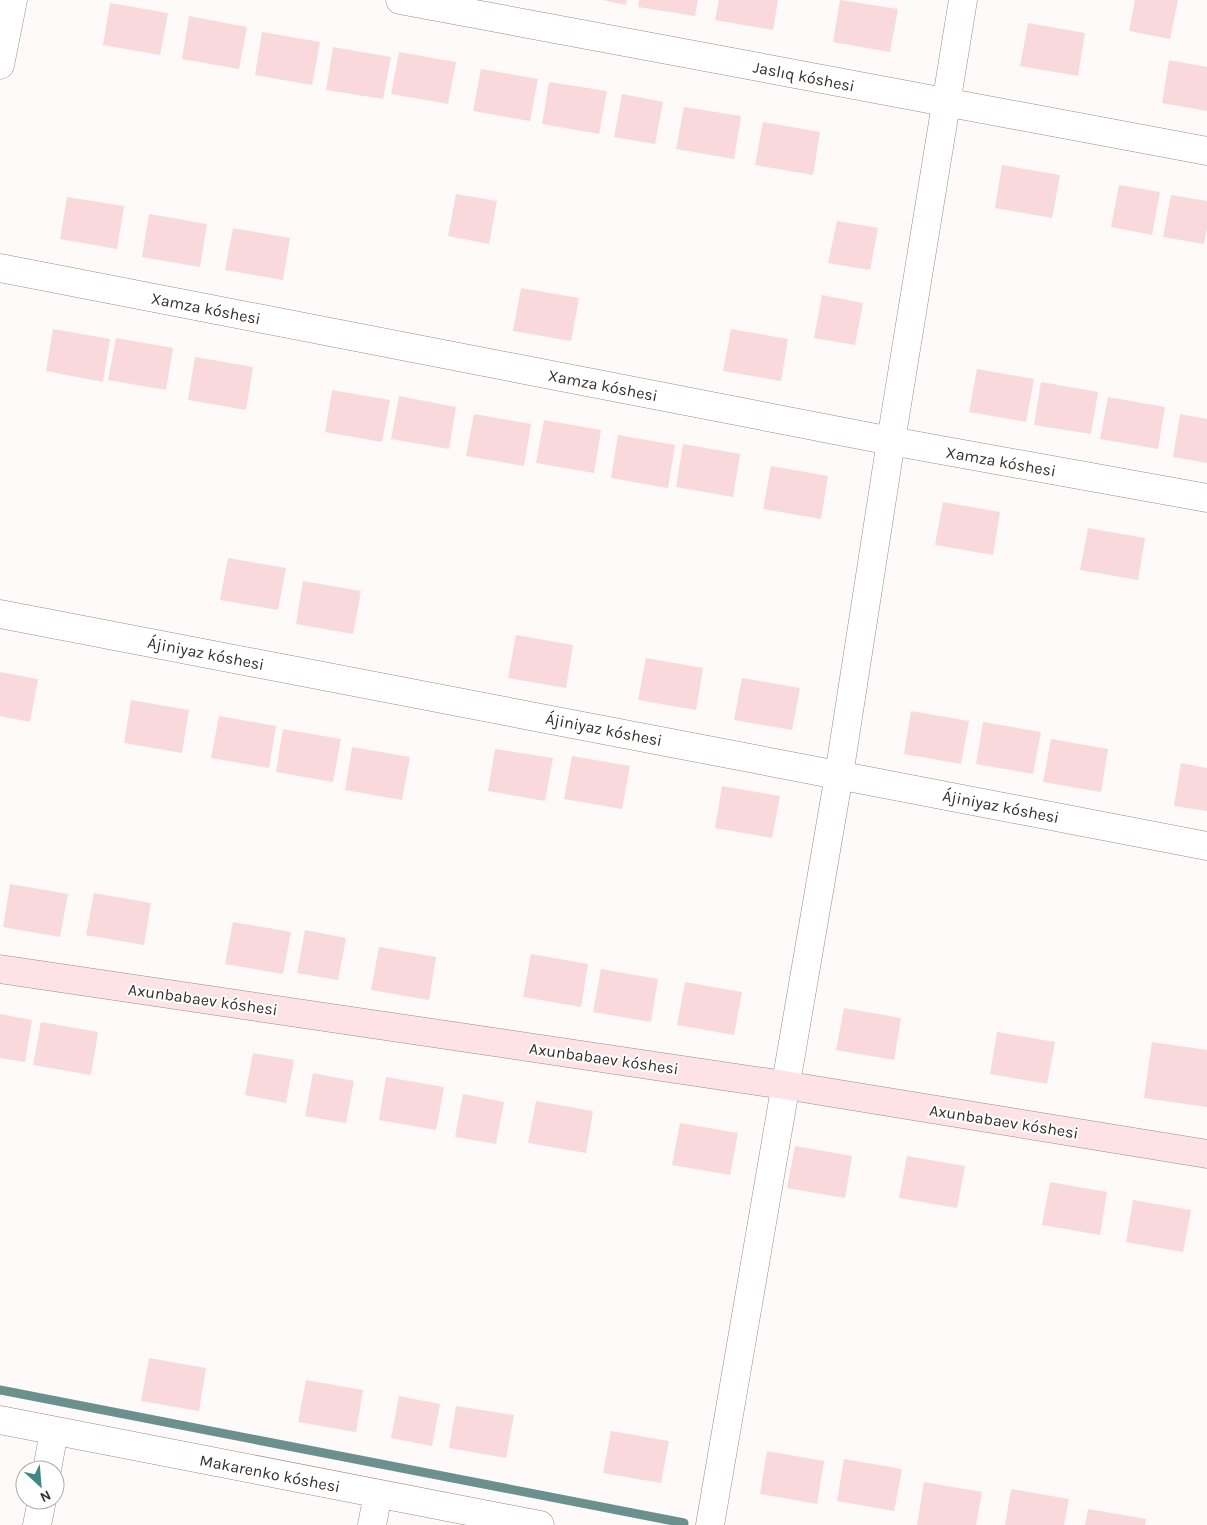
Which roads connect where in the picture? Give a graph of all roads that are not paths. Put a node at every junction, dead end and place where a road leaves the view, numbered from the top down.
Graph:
1 (13, 0) edge
2 (400, 0) edge
3 (963, 0) edge
4 (0, 65) edge
5 (945, 103) junction
6 (1207, 151) edge
7 (0, 268) edge
8 (891, 441) junction
9 (1207, 498) edge
10 (0, 614) edge
11 (839, 774) junction
12 (1207, 846) edge
13 (0, 969) edge
14 (784, 1085) junction
15 (1207, 1154) edge
16 (0, 1420) edge
17 (54, 1431) junction
18 (49, 1460) edge
19 (378, 1494) junction
20 (40, 1510) edge
21 (37, 1525) edge
22 (372, 1525) edge
23 (540, 1525) edge
24 (710, 1525) edge

1 - 4 street
2 - 5 street, Jaslıq kóshesi
3 - 5 street
5 - 6 street, Jaslıq kóshesi
5 - 8 street
7 - 8 street, Xamza kóshesi
8 - 9 street, Xamza kóshesi
8 - 11 street
10 - 11 street, Ájiniyaz kóshesi
11 - 12 street, Ájiniyaz kóshesi
11 - 14 street
13 - 14 street, Axunbabaev kóshesi
14 - 15 street, Axunbabaev kóshesi
14 - 24 street
16 - 17 street, Makarenko kóshesi
17 - 18 street
17 - 19 street, Makarenko kóshesi
19 - 22 street
19 - 23 street, Makarenko kóshesi
20 - 21 street

